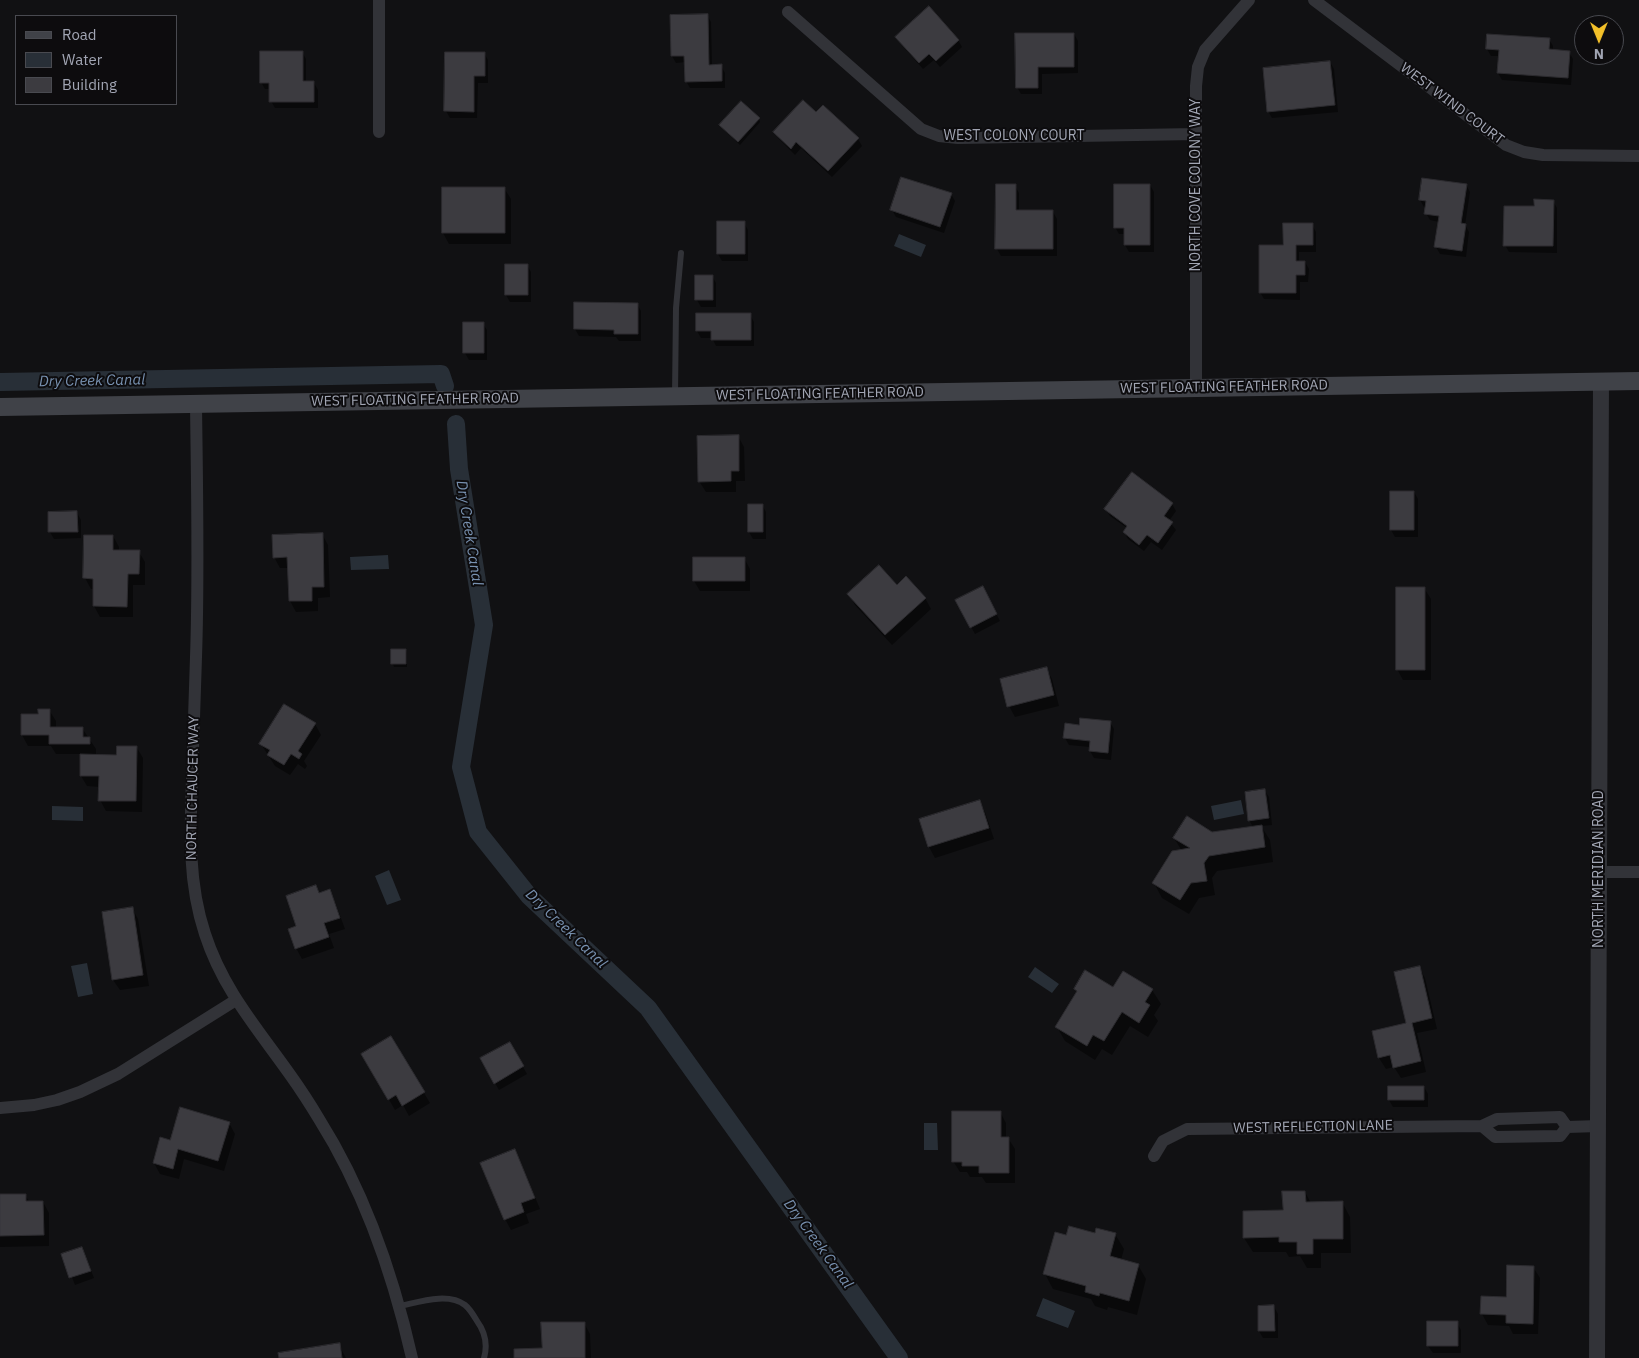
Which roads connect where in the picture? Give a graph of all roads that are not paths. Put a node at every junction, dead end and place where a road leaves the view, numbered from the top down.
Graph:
1 (379, 0) edge
2 (1249, 0) edge
3 (1314, 0) edge
4 (788, 12) dead end
5 (378, 132) dead end
6 (1196, 134) junction
7 (1639, 156) edge
8 (681, 254) dead end
9 (1601, 381) junction
10 (1639, 381) edge
11 (1196, 387) junction
12 (675, 396) junction
13 (196, 404) junction
14 (0, 407) edge
15 (1599, 872) junction
16 (1639, 872) edge
17 (236, 1000) junction
18 (0, 1108) edge
19 (1482, 1126) junction
20 (1598, 1126) junction
21 (1567, 1127) junction
22 (1154, 1156) dead end
23 (400, 1306) junction
24 (412, 1358) edge
25 (484, 1358) edge
26 (1596, 1358) edge

1 - 5 street
2 - 6 street, NORTH COVE COLONY WAY
3 - 7 street, WEST WIND COURT
4 - 6 street, WEST COLONY COURT
6 - 11 street, NORTH COVE COLONY WAY
8 - 12 lane
9 - 10 main road, WEST FLOATING FEATHER ROAD
9 - 11 main road, WEST FLOATING FEATHER ROAD
9 - 15 street, NORTH MERIDIAN ROAD
11 - 12 main road, WEST FLOATING FEATHER ROAD
12 - 13 main road, WEST FLOATING FEATHER ROAD
13 - 14 main road, WEST FLOATING FEATHER ROAD
13 - 17 street, NORTH CHAUCER WAY
15 - 16 street
15 - 20 street, NORTH MERIDIAN ROAD
17 - 18 street
17 - 23 street, NORTH CHAUCER WAY
19 - 21 street, WEST REFLECTION LANE
19 - 21 street, WEST REFLECTION LANE
19 - 22 street, WEST REFLECTION LANE
20 - 21 street, WEST REFLECTION LANE
20 - 26 street, NORTH MERIDIAN ROAD
23 - 24 street, NORTH CHAUCER WAY
23 - 25 lane

